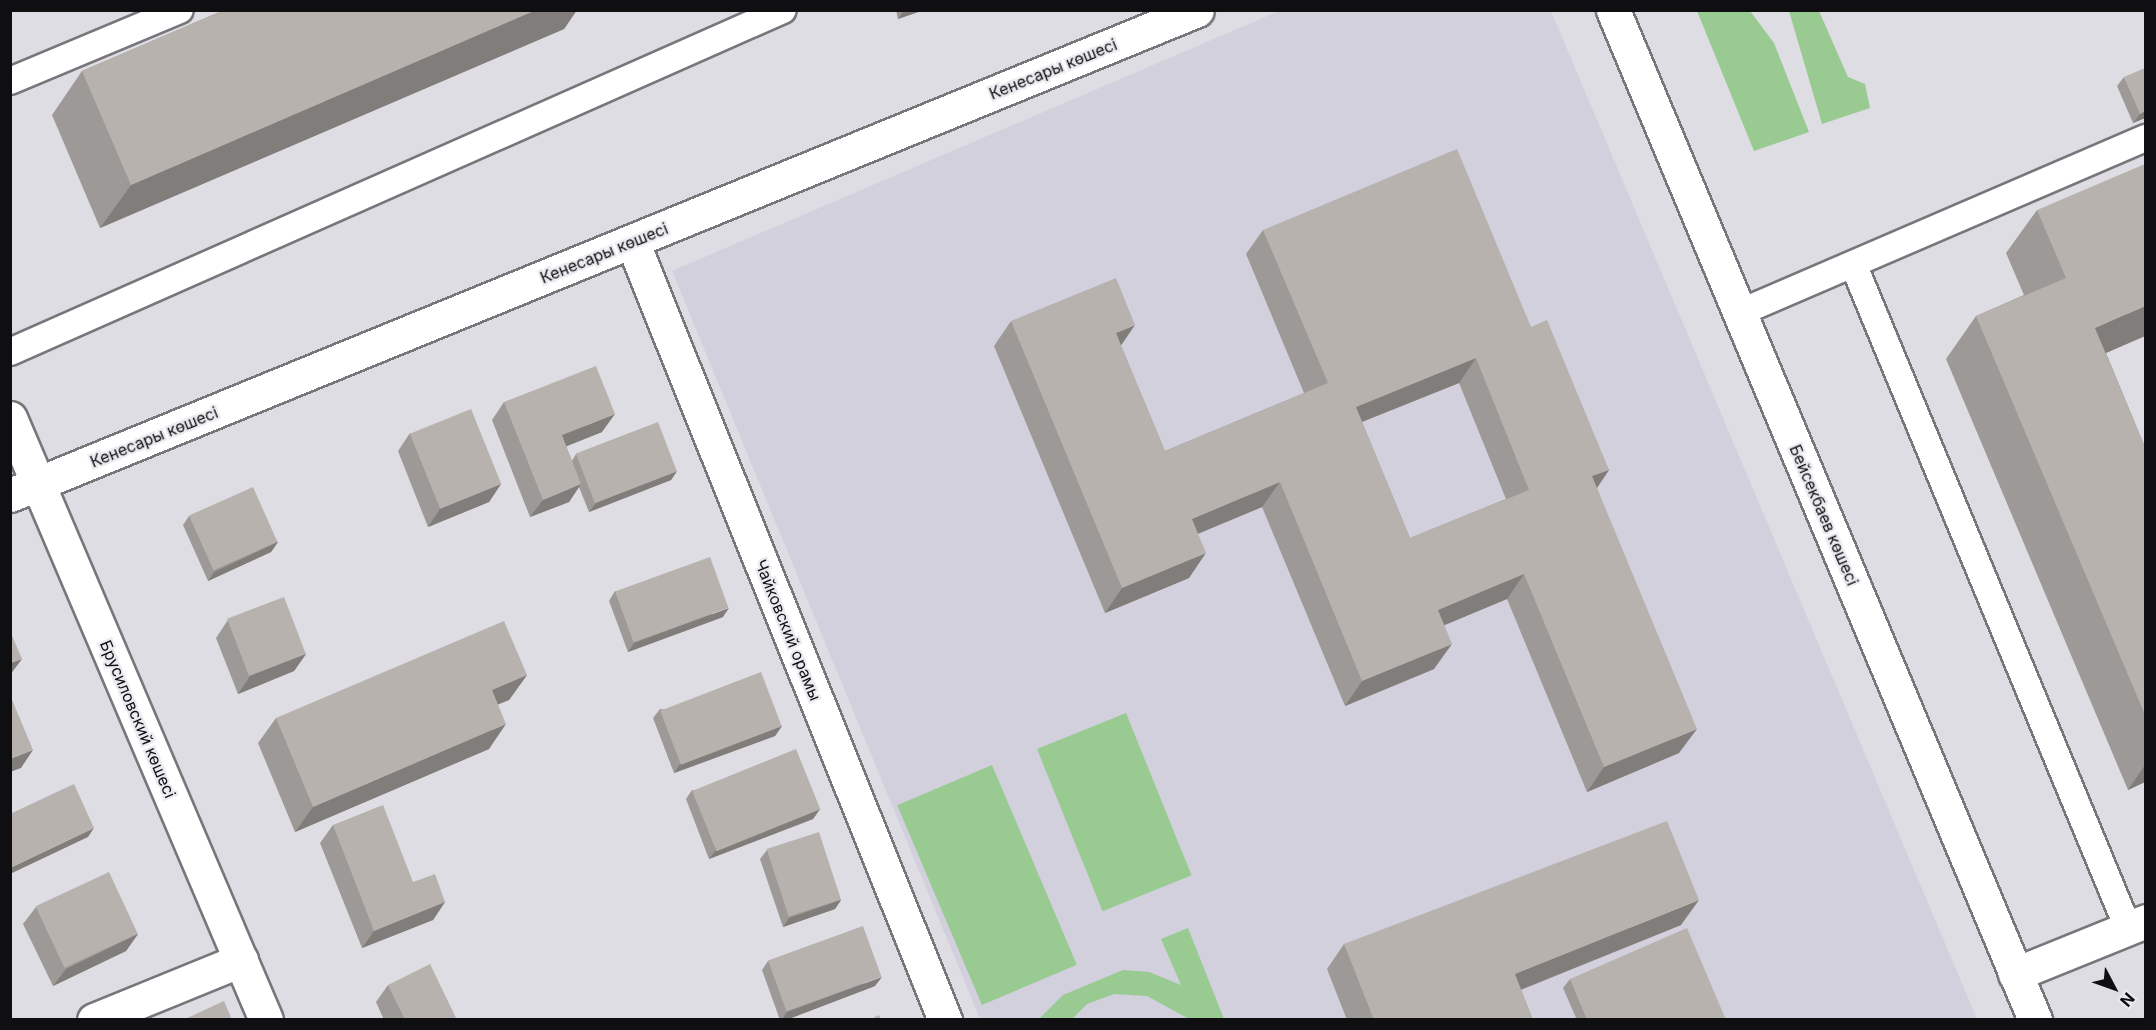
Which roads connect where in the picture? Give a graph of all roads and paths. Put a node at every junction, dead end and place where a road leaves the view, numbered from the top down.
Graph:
1 (180, 10) edge
2 (783, 10) edge
3 (1197, 10) edge
4 (1613, 10) edge
5 (10, 81) edge
6 (2145, 138) edge
7 (632, 241) junction
8 (1854, 266) junction
9 (1739, 313) junction
10 (10, 352) edge
11 (10, 418) edge
12 (24, 490) edge
13 (2137, 925) edge
14 (241, 960) junction
15 (2016, 974) junction
16 (94, 1020) edge
17 (266, 1020) edge
18 (945, 1020) edge
19 (2035, 1020) edge

1 - 5 lane
2 - 10 lane
3 - 7 street, Кенесары көшесі
4 - 9 street, Бейсекбаев көшесі
6 - 8 lane
7 - 12 street, Кенесары көшесі
7 - 18 street, Чайковский орамы
8 - 9 lane
8 - 13 lane
9 - 15 street, Бейсекбаев көшесі
11 - 12 street, Брусиловский көшесі
12 - 14 street, Брусиловский көшесі
13 - 15 street
14 - 16 street
14 - 17 street, Брусиловский көшесі
15 - 19 street, Бейсекбаев көшесі

